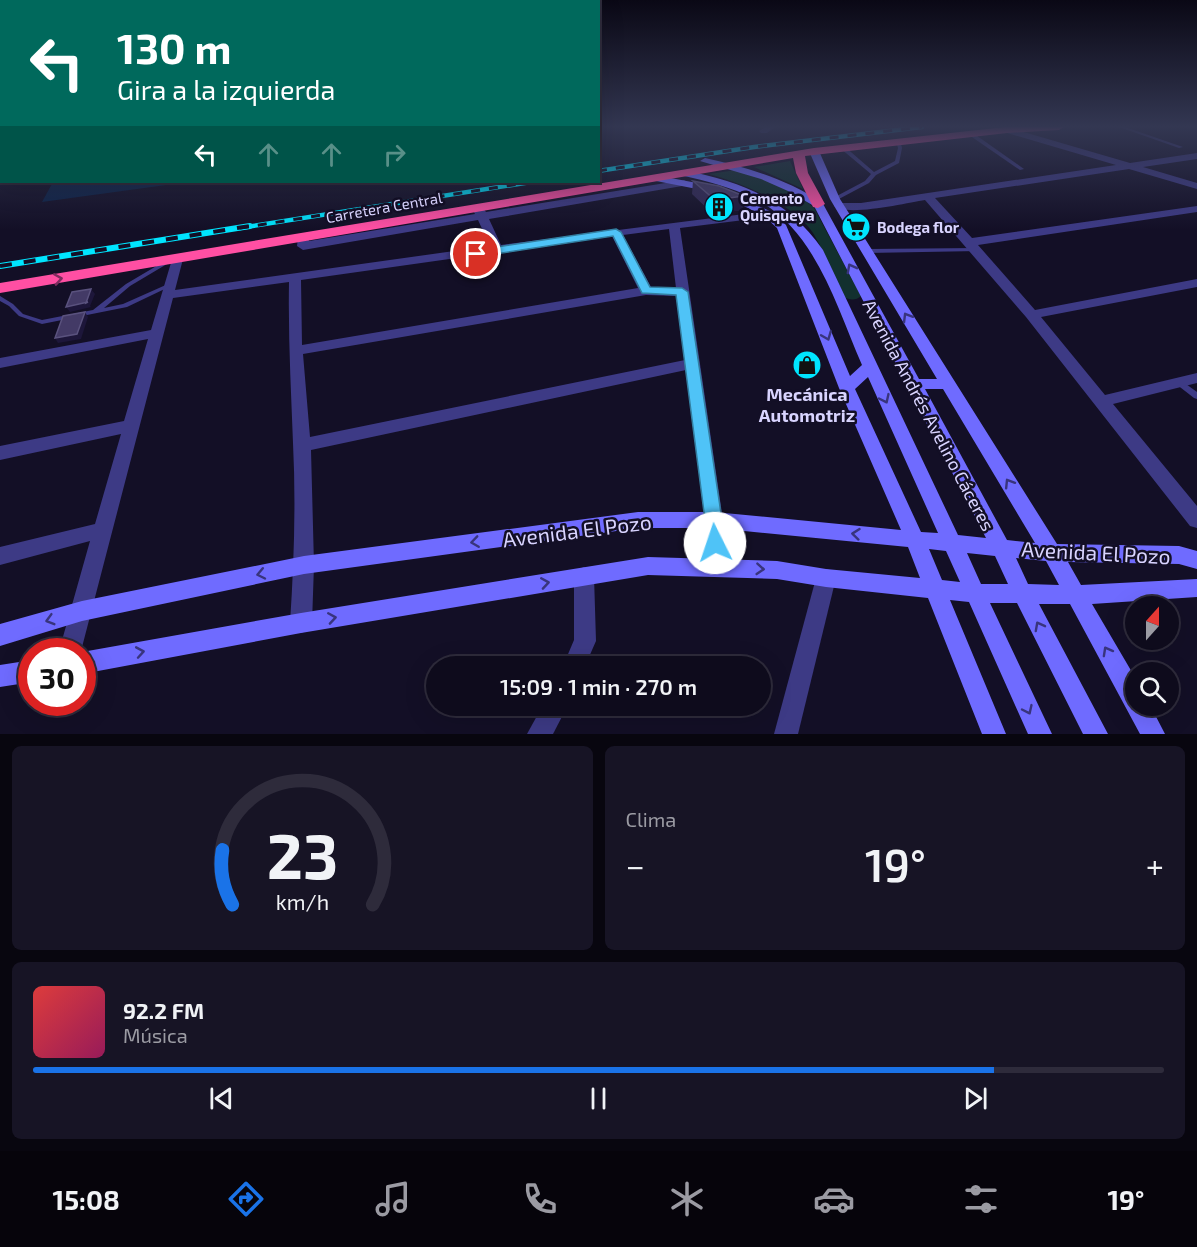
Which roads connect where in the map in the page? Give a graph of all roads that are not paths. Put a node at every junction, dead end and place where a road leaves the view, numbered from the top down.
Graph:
1 (703, 161) edge
2 (707, 161) edge
3 (754, 161) edge
4 (811, 161) edge
5 (859, 161) edge
6 (897, 161) edge
7 (1011, 161) edge
8 (1115, 161) edge
9 (1162, 161) edge
10 (730, 165) junction
11 (1131, 166) junction
12 (1022, 169) dead end
13 (874, 174) junction
14 (600, 178) edge
15 (684, 178) junction
16 (575, 183) edge
17 (1197, 186) edge
18 (541, 192) junction
19 (926, 195) junction
20 (830, 203) junction
21 (1197, 209) edge
22 (481, 212) junction
23 (1181, 212) junction
24 (768, 214) junction
25 (1197, 220) edge
26 (674, 227) junction
27 (616, 232) junction
28 (788, 240) junction
29 (974, 246) junction
30 (498, 250) junction
31 (817, 250) junction
32 (867, 251) junction
33 (174, 260) junction
34 (0, 277) edge
35 (295, 277) junction
36 (1197, 283) edge
37 (0, 288) edge
38 (169, 290) junction
39 (646, 291) junction
40 (682, 292) junction
41 (0, 298) edge
42 (871, 305) junction
43 (843, 308) junction
44 (95, 312) junction
45 (1032, 315) junction
46 (157, 333) junction
47 (295, 351) junction
48 (0, 363) edge
49 (691, 364) junction
50 (870, 366) junction
51 (1197, 378) edge
52 (1179, 382) junction
53 (912, 384) junction
54 (947, 384) junction
55 (847, 388) junction
56 (1197, 396) edge
57 (1100, 402) junction
58 (132, 426) junction
59 (302, 445) junction
60 (0, 453) edge
61 (714, 520) junction
62 (1197, 520) edge
63 (103, 530) junction
64 (915, 540) junction
65 (952, 544) junction
66 (1000, 546) junction
67 (1052, 553) junction
68 (1191, 555) edge
69 (0, 556) edge
70 (304, 566) junction
71 (716, 566) junction
72 (584, 576) junction
73 (826, 578) junction
74 (1197, 588) edge
75 (935, 589) junction
76 (974, 592) junction
77 (1022, 593) junction
78 (1076, 595) junction
79 (82, 611) junction
80 (302, 623) junction
81 (0, 635) edge
82 (74, 638) edge
83 (578, 656) edge
84 (96, 660) edge
85 (18, 673) edge
86 (0, 676) edge
87 (1125, 684) edge
88 (550, 716) edge
89 (1143, 716) edge
90 (539, 734) edge
91 (786, 734) edge
92 (994, 734) edge
93 (1040, 734) edge
94 (1096, 734) edge
95 (1153, 734) edge

1 - 14 highway
2 - 10 street
3 - 10 highway, Carretera Central
4 - 20 street
5 - 13 lane
6 - 13 lane
7 - 12 lane
8 - 11 street
9 - 11 street
10 - 15 highway, Carretera Central
10 - 20 street
11 - 17 street
11 - 19 street
13 - 20 lane
15 - 18 highway, Carretera Central
15 - 22 street
15 - 24 street
15 - 31 street, Avenida Andrés Avelino Cáceres
16 - 18 highway, Carretera Central
18 - 22 highway, Carretera Central
18 - 34 highway, Carretera Central
19 - 20 street
19 - 29 street
20 - 32 street
42 -> 20 street, Avenida Andrés Avelino Cáceres
21 - 23 street
22 - 30 street
22 - 33 highway, Carretera Central
23 - 25 street
23 - 29 street
24 - 26 street
24 - 28 street
26 - 27 street
26 - 40 street
27 - 30 street
27 - 39 street
28 - 31 street
28 -> 55 street
29 - 32 lane
29 - 45 street
30 - 35 street
31 - 43 street, Avenida Andrés Avelino Cáceres
54 -> 32 street
37 -> 33 highway, Carretera Central
33 - 38 street
33 - 44 lane
35 - 38 street
35 - 47 street
36 - 45 street
38 - 44 lane
38 - 46 street
39 - 40 street
39 - 47 street
40 - 49 street
41 - 44 lane
42 - 43 street
42 - 53 street, Avenida Andrés Avelino Cáceres
43 - 50 street, Avenida Andrés Avelino Cáceres
45 - 57 street
46 - 48 street
46 - 58 street
47 - 59 street
49 - 59 street
49 - 61 street
50 - 55 street
50 -> 65 street, Avenida Andrés Avelino Cáceres
51 - 52 street
52 - 56 lane
52 - 57 street
53 - 54 street
53 - 66 street, Avenida Andrés Avelino Cáceres
67 -> 54 street
55 - 64 street
57 - 62 street
58 - 60 street
58 - 63 street
59 - 70 street
64 -> 61 street, Avenida El Pozo
61 -> 70 street, Avenida El Pozo
61 - 71 street
63 - 69 street
63 - 79 street
64 - 65 street, Avenida El Pozo
64 - 75 street
65 - 66 street, Avenida El Pozo
65 - 76 street, Avenida Andrés Avelino Cáceres
66 - 67 street, Avenida El Pozo
66 - 77 street, Avenida Andrés Avelino Cáceres
67 - 68 street, Avenida El Pozo
67 - 78 street
70 -> 79 street, Avenida El Pozo
70 - 80 street
71 - 72 street, Avenida El Pozo
71 -> 73 street, Avenida El Pozo
80 -> 72 street, Avenida El Pozo
72 - 83 street
73 - 75 street, Avenida El Pozo
73 - 91 street
74 - 78 street, Avenida El Pozo
75 - 76 street, Avenida El Pozo
75 - 92 street
76 - 77 street, Avenida El Pozo
76 -> 93 street, Avenida Andrés Avelino Cáceres
77 - 78 street, Avenida El Pozo
94 -> 77 street, Avenida Andrés Avelino Cáceres
87 -> 78 street
79 -> 81 street, Avenida El Pozo
79 - 82 street
84 -> 80 street, Avenida El Pozo
85 - 86 street
88 - 90 street
89 - 95 street

